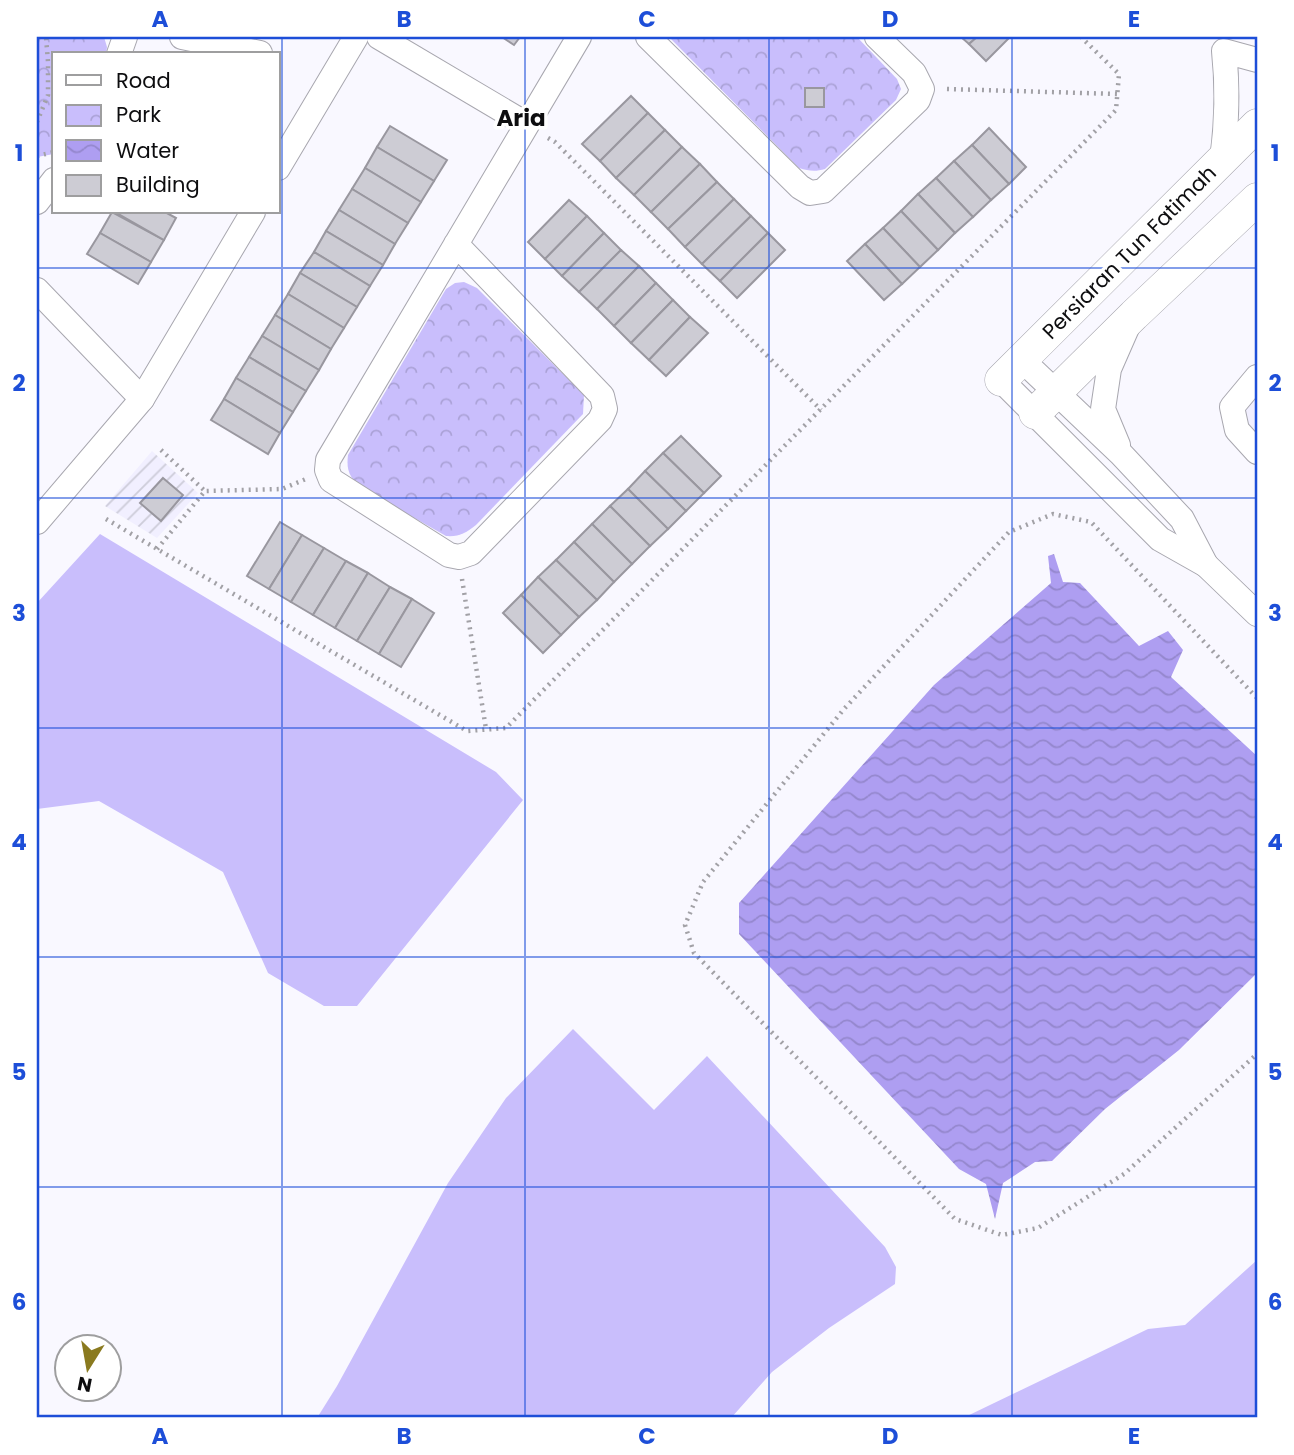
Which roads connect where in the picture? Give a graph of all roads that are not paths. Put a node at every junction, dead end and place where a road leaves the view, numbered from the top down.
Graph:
1 (182, 37) edge
2 (356, 37) edge
3 (379, 37) edge
4 (579, 37) edge
5 (648, 37) edge
6 (877, 37) edge
7 (1218, 44) edge
8 (255, 52) edge
9 (1257, 60) edge
10 (526, 124) junction
11 (1257, 125) edge
12 (1222, 160) junction
13 (280, 165) edge
14 (52, 183) edge
15 (1257, 199) edge
16 (37, 202) edge
17 (252, 214) edge
18 (456, 244) junction
19 (37, 290) edge
20 (1133, 314) junction
21 (1011, 370) joint
22 (1257, 377) edge
23 (142, 398) junction
24 (1046, 402) junction
25 (1257, 452) edge
26 (1121, 454) junction
27 (37, 522) edge
28 (1206, 565) junction
29 (1257, 614) edge

1 - 8 street
2 - 13 street
3 - 10 street
4 - 10 street
5 - 6 street
7 - 9 street
7 - 12 street
10 - 18 street
11 - 12 street, Persiaran Tun Fatimah
12 - 21 street, Persiaran Tun Fatimah
14 - 16 street
15 - 20 street
17 - 23 street
18 - 18 street
19 - 23 street
20 - 24 street
20 - 26 street
21 - 24 street
22 - 25 street
23 - 27 street
24 - 26 street
24 - 28 street
26 - 28 street
28 - 29 street

